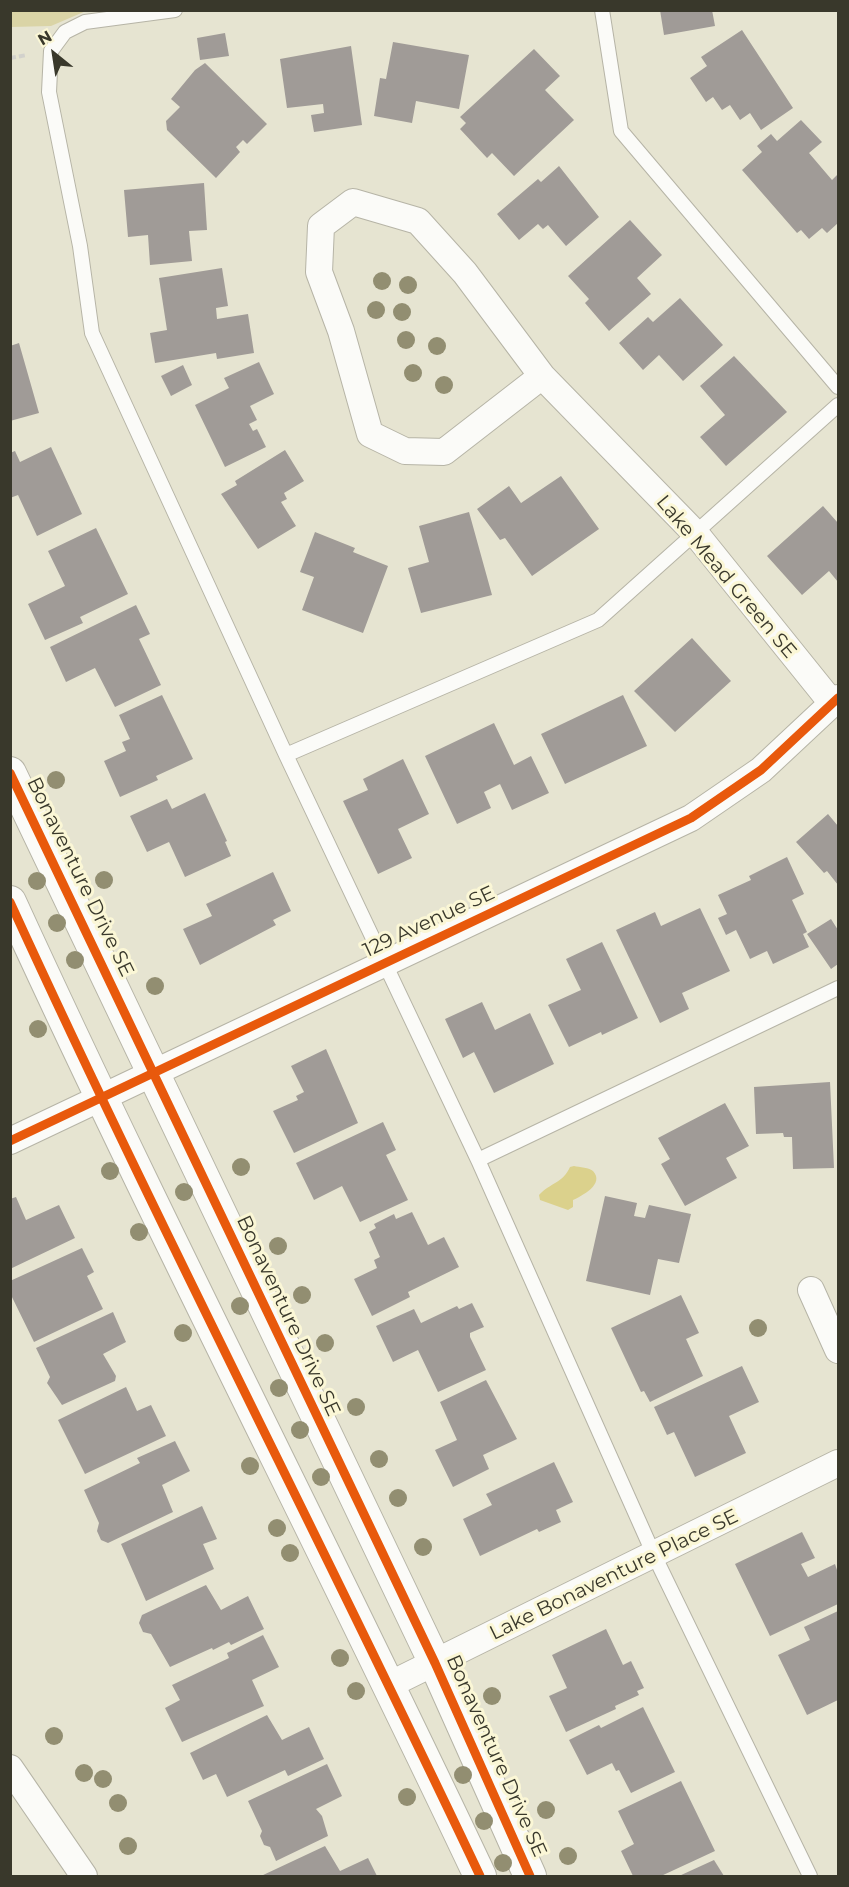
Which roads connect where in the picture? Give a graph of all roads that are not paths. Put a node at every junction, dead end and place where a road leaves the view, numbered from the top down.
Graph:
1 (175, 10) edge
2 (602, 10) edge
3 (542, 376) junction
4 (838, 387) edge
5 (838, 405) edge
6 (696, 534) junction
7 (835, 700) edge
8 (286, 755) junction
9 (10, 773) edge
10 (10, 902) edge
11 (385, 962) junction
12 (838, 988) edge
13 (153, 1074) junction
14 (100, 1099) junction
15 (10, 1141) edge
16 (478, 1160) junction
17 (811, 1290) dead end
18 (838, 1350) edge
19 (838, 1463) edge
20 (654, 1555) junction
21 (435, 1663) junction
22 (389, 1685) junction
23 (10, 1768) edge
24 (84, 1876) edge
25 (480, 1876) edge
26 (530, 1876) edge
27 (810, 1876) edge

1 - 8 lane
2 - 4 lane
3 - 3 street, Lake Mead Green SE
3 - 6 street, Lake Mead Green SE
5 - 6 lane
6 - 7 street, Lake Mead Green SE
6 - 8 lane
7 - 11 street, 129 Avenue SE
8 - 11 lane
9 - 13 street, Bonaventure Drive SE
10 - 14 street
11 - 13 street, 129 Avenue SE
11 - 16 lane
12 - 16 lane
13 - 14 street, 129 Avenue SE
13 - 21 street, Bonaventure Drive SE
14 - 15 street, 129 Avenue SE
14 - 22 street
16 - 20 lane
17 - 18 street
19 - 20 street, Lake Bonaventure Place SE
20 - 21 street, Lake Bonaventure Place SE
20 - 27 lane
21 - 22 street, Lake Bonaventure Place SE
21 - 26 street, Bonaventure Drive SE
22 - 25 street
23 - 24 street

